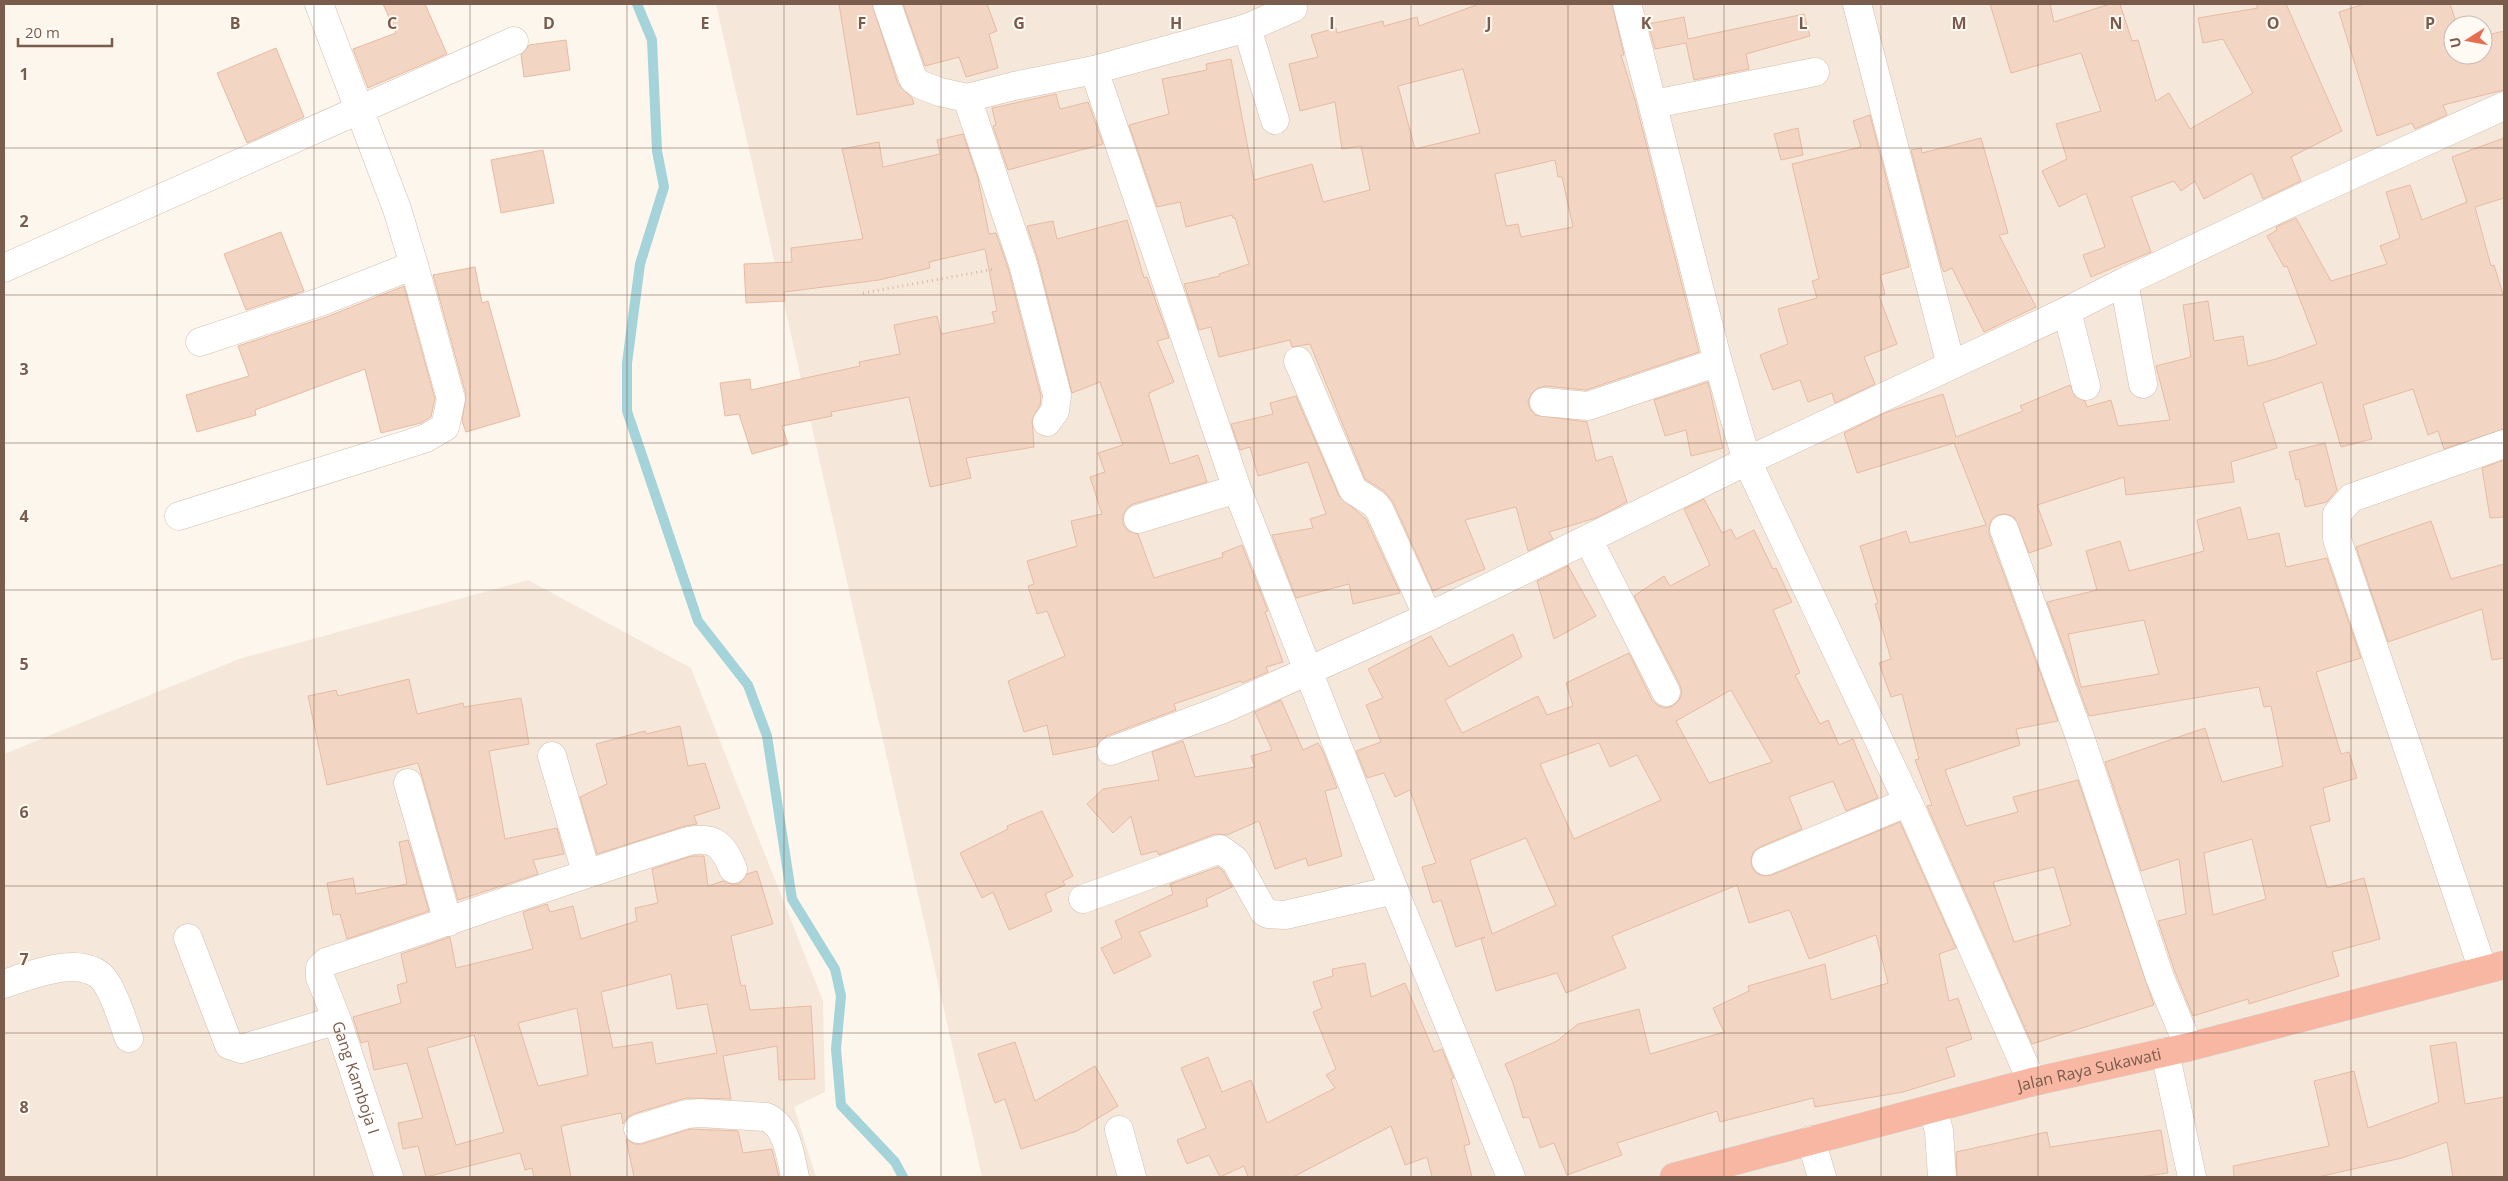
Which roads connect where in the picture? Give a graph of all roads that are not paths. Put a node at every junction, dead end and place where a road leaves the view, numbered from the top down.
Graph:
1 (318, 4) edge
2 (888, 4) edge
3 (1627, 4) edge
4 (1858, 4) edge
5 (1298, 5) edge
6 (1247, 28) junction
7 (514, 41) dead end
8 (1094, 70) junction
9 (1815, 72) dead end
10 (968, 98) junction
11 (1654, 104) junction
12 (2504, 106) edge
13 (360, 109) junction
14 (1275, 120) dead end
15 (414, 265) junction
16 (4, 268) edge
17 (2124, 282) junction
18 (2067, 311) junction
19 (200, 342) dead end
20 (1298, 361) dead end
21 (1718, 362) junction
22 (1951, 365) junction
23 (2143, 384) dead end
24 (2086, 386) dead end
25 (1544, 402) dead end
26 (1047, 422) dead end
27 (2504, 444) edge
28 (1747, 461) junction
29 (1237, 489) junction
30 (180, 516) dead end
31 (1138, 519) dead end
32 (2004, 529) dead end
33 (1588, 539) junction
34 (1428, 617) junction
35 (1307, 671) junction
36 (1666, 692) dead end
37 (1111, 751) dead end
38 (552, 756) dead end
39 (408, 783) dead end
40 (1908, 802) junction
41 (1766, 861) dead end
42 (733, 868) dead end
43 (586, 872) junction
44 (1394, 890) junction
45 (1084, 899) dead end
46 (448, 922) junction
47 (188, 938) dead end
48 (2494, 968) edge
49 (4, 984) edge
50 (337, 1020) junction
51 (129, 1038) dead end
52 (2177, 1050) junction
53 (2032, 1082) junction
54 (1933, 1109) junction
55 (638, 1129) dead end
56 (1119, 1130) dead end
57 (1811, 1140) junction
58 (388, 1177) edge
59 (796, 1177) edge
60 (1132, 1177) edge
61 (1511, 1177) edge
62 (1674, 1177) edge
63 (1822, 1177) edge
64 (1942, 1177) edge
65 (2192, 1177) edge

1 - 13 street
2 - 10 street
3 - 11 street
4 - 22 street
5 - 6 street
6 - 8 street
6 - 14 street
7 - 13 street
8 - 10 street
8 - 29 street
9 - 11 street
10 - 26 street
11 - 21 street
12 - 17 street
13 - 15 street
13 - 16 street
15 - 19 street
15 - 30 street
17 - 18 street
17 - 23 street
18 - 22 street
18 - 24 street
20 - 34 street
21 - 25 street
21 - 28 street
22 - 28 street
27 - 48 street
28 - 33 street
28 - 40 street
29 - 31 street
29 - 35 street
32 - 52 street
33 - 34 street
33 - 36 street
34 - 35 street
35 - 37 street
35 - 44 street
38 - 43 street
39 - 46 street
40 - 41 street
40 - 53 street
42 - 43 street
43 - 46 street
44 - 45 street
44 - 61 street
46 - 50 street
47 - 50 street, Gang Kamboja I
48 - 52 highway, Jalan Raya Sukawati
49 - 51 street
50 - 58 street, Gang Kamboja I
52 - 53 highway, Jalan Raya Sukawati
52 - 65 street
53 - 54 highway, Jalan Raya Sukawati
54 - 57 highway, Jalan Raya Sukawati
54 - 64 street
55 - 59 street
56 - 60 street
57 - 62 highway, Jalan Raya Sukawati
57 - 63 street

